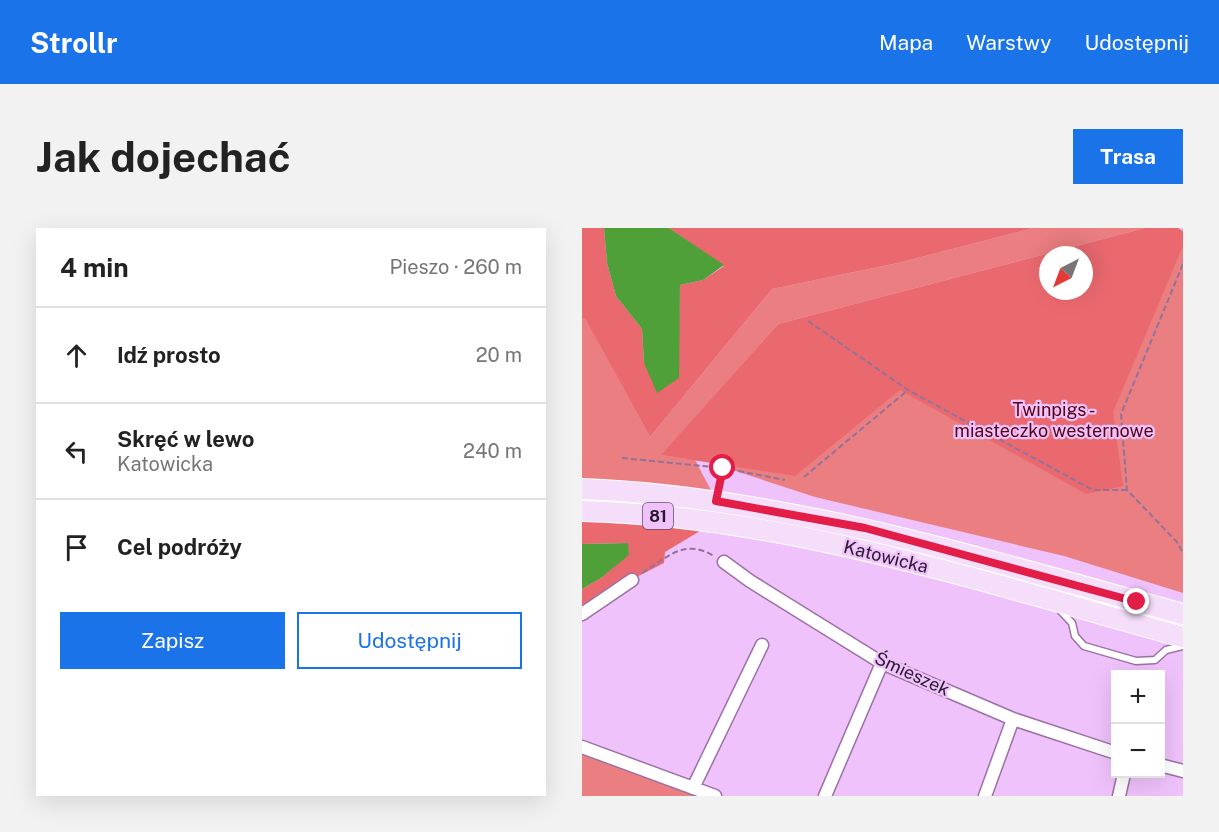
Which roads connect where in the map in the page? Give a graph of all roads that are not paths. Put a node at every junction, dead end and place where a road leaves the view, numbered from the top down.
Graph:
1 (582, 489) edge
2 (582, 511) edge
3 (724, 562) road end
4 (632, 580) road end
5 (1050, 601) junction
6 (1180, 609) edge
7 (582, 614) edge
8 (1183, 637) edge
9 (762, 645) dead end
10 (1183, 646) edge
11 (882, 663) junction
12 (1013, 719) junction
13 (582, 747) edge
14 (1111, 751) edge
15 (1165, 766) edge
16 (1183, 771) edge
17 (1123, 778) edge
18 (693, 788) junction
19 (715, 796) edge
20 (825, 796) edge
21 (985, 796) edge
22 (1119, 796) edge

1 - 6 main road, Katowicka / 81
2 - 5 main road, Katowicka / 81
3 - 11 street, Śmieszek
4 - 7 street
5 - 8 main road, Katowicka / 81
5 - 10 lane
9 - 18 street
11 - 12 street, Śmieszek
11 - 20 street
12 - 14 street, Śmieszek
12 - 21 street
13 - 18 street
15 - 16 street
17 - 22 street
18 - 19 street

